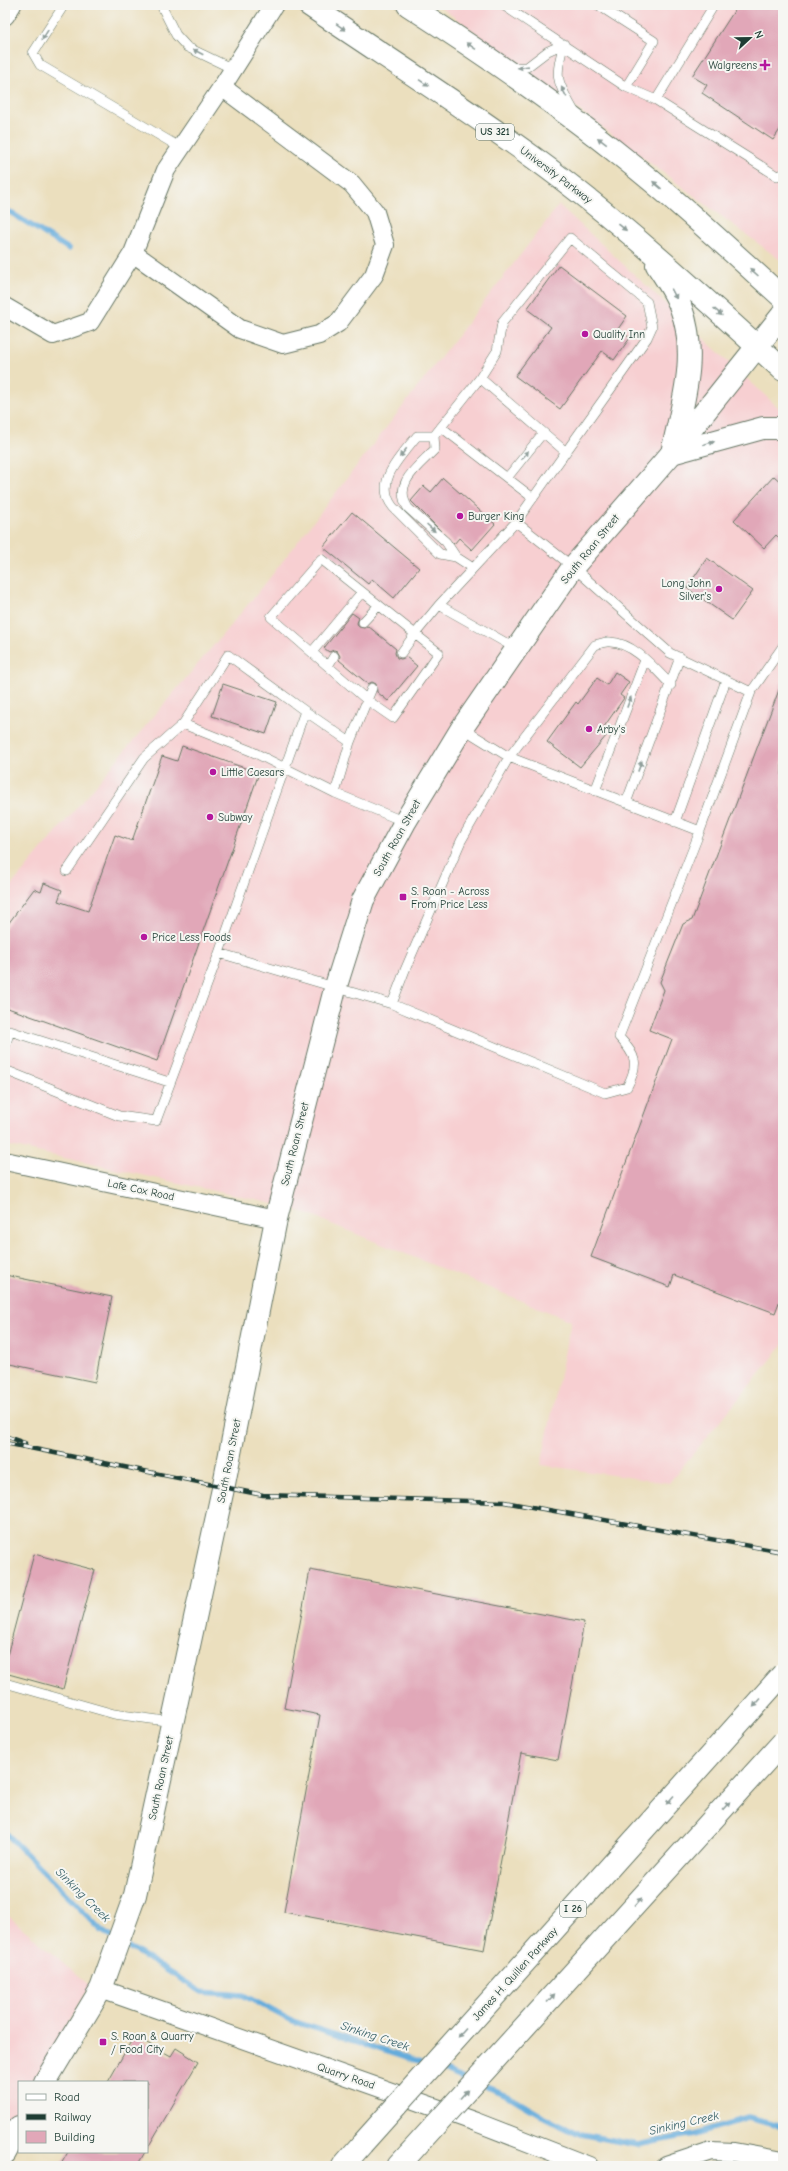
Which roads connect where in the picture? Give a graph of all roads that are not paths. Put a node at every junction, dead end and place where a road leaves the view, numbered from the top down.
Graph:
1 (12, 5) edge
2 (64, 5) edge
3 (160, 5) edge
4 (274, 5) edge
5 (309, 5) edge
6 (408, 5) edge
7 (503, 5) edge
8 (598, 5) edge
9 (714, 5) edge
10 (5, 16) edge
11 (564, 44) junction
12 (503, 68) junction
13 (233, 69) junction
14 (222, 87) junction
15 (626, 87) junction
16 (656, 100) junction
17 (583, 126) junction
18 (181, 148) junction
19 (783, 174) edge
20 (648, 249) junction
21 (133, 253) junction
22 (783, 298) edge
23 (5, 307) edge
24 (783, 314) edge
25 (758, 347) junction
26 (783, 370) edge
27 (480, 378) junction
28 (441, 427) junction
29 (783, 428) edge
30 (543, 433) junction
31 (434, 436) junction
32 (566, 452) junction
33 (672, 453) junction
34 (507, 478) junction
35 (533, 498) junction
36 (516, 522) junction
37 (456, 557) junction
38 (573, 567) junction
39 (473, 568) junction
40 (362, 592) junction
41 (379, 605) junction
42 (439, 605) junction
43 (363, 622) dead end
44 (415, 634) junction
45 (783, 646) edge
46 (517, 649) junction
47 (312, 652) junction
48 (401, 653) dead end
49 (334, 656) dead end
50 (680, 658) junction
51 (646, 660) junction
52 (328, 666) junction
53 (726, 680) junction
54 (671, 685) junction
55 (372, 688) dead end
56 (751, 692) junction
57 (367, 700) junction
58 (305, 711) junction
59 (183, 724) junction
60 (462, 728) junction
61 (350, 742) junction
62 (509, 757) junction
63 (285, 770) junction
64 (594, 790) junction
65 (335, 793) junction
66 (626, 803) junction
67 (405, 822) junction
68 (675, 822) junction
69 (700, 832) junction
70 (67, 871) dead end
71 (219, 953) junction
72 (334, 989) junction
73 (392, 1004) junction
74 (5, 1046) edge
75 (5, 1070) edge
76 (169, 1082) junction
77 (5, 1161) edge
78 (276, 1219) junction
79 (783, 1674) edge
80 (5, 1683) edge
81 (173, 1722) junction
82 (783, 1742) edge
83 (101, 1989) junction
84 (46, 2081) edge
85 (18, 2129) edge
86 (5, 2151) edge
87 (404, 2160) edge
88 (783, 2161) edge
89 (342, 2166) edge
90 (589, 2166) edge
91 (666, 2166) edge

1 - 10 street
2 -> 18 lane
13 -> 3 lane
4 - 13 street
5 -> 20 main road, University Parkway / US 321
12 -> 6 main road
7 - 11 lane
8 - 15 lane
9 - 16 lane
11 -> 12 lane
11 - 15 lane
17 -> 11 lane
12 - 17 main road
13 - 14 street
14 - 18 street
14 - 21 street
15 - 16 lane
16 - 19 lane
22 -> 17 main road
18 - 21 street
20 -> 25 main road, University Parkway / US 321
20 -> 33 main road
21 - 23 street
24 - 25 main road, South Roan Street
25 - 26 main road, University Parkway / US 321
25 - 33 main road, South Roan Street
27 - 28 lane
27 - 30 lane
27 - 32 lane
28 - 31 lane
28 - 34 lane
33 -> 29 main road
30 - 32 lane
34 -> 30 lane
31 -> 37 lane
31 -> 37 lane
32 - 35 lane
33 - 38 main road, South Roan Street
34 - 35 lane
35 - 36 lane
36 - 38 lane
36 - 39 lane
37 - 39 lane
38 - 46 main road, South Roan Street
38 - 50 lane
39 - 42 lane
40 - 41 lane
40 - 47 lane
40 - 47 lane
41 - 43 lane
41 - 44 lane
42 - 44 lane
42 - 46 lane
44 - 48 lane
44 - 57 lane
45 - 56 lane
46 - 60 main road, South Roan Street
47 - 52 lane
49 - 52 lane
50 - 53 lane
50 - 54 lane
51 - 54 lane
51 - 62 lane
64 -> 51 lane
52 - 57 lane
53 - 56 lane
53 - 68 lane
66 -> 54 lane
55 - 57 lane
56 - 69 lane
57 - 61 lane
58 - 59 lane
58 - 61 lane
58 - 63 lane
59 - 63 lane
59 - 70 lane
60 - 62 lane
60 - 67 main road, South Roan Street
61 - 65 lane
62 - 64 lane
62 - 73 lane
63 - 65 lane
63 - 71 lane
64 - 66 lane
65 - 67 lane
66 - 68 lane
67 - 72 main road, South Roan Street
68 - 69 lane
69 - 73 lane
71 - 72 lane
71 - 76 lane
72 - 73 lane
72 - 78 main road, South Roan Street
74 - 76 lane
75 - 76 lane
77 - 78 street, Lafe Cox Road
78 - 81 main road, South Roan Street
79 -> 89 main road, James H. Quillen Parkway / I 26, bridge
80 - 81 lane
81 - 83 main road, South Roan Street
87 -> 82 main road, bridge
83 - 84 main road, South Roan Street
83 - 90 street, Quarry Road
85 - 86 main road
88 - 91 street

